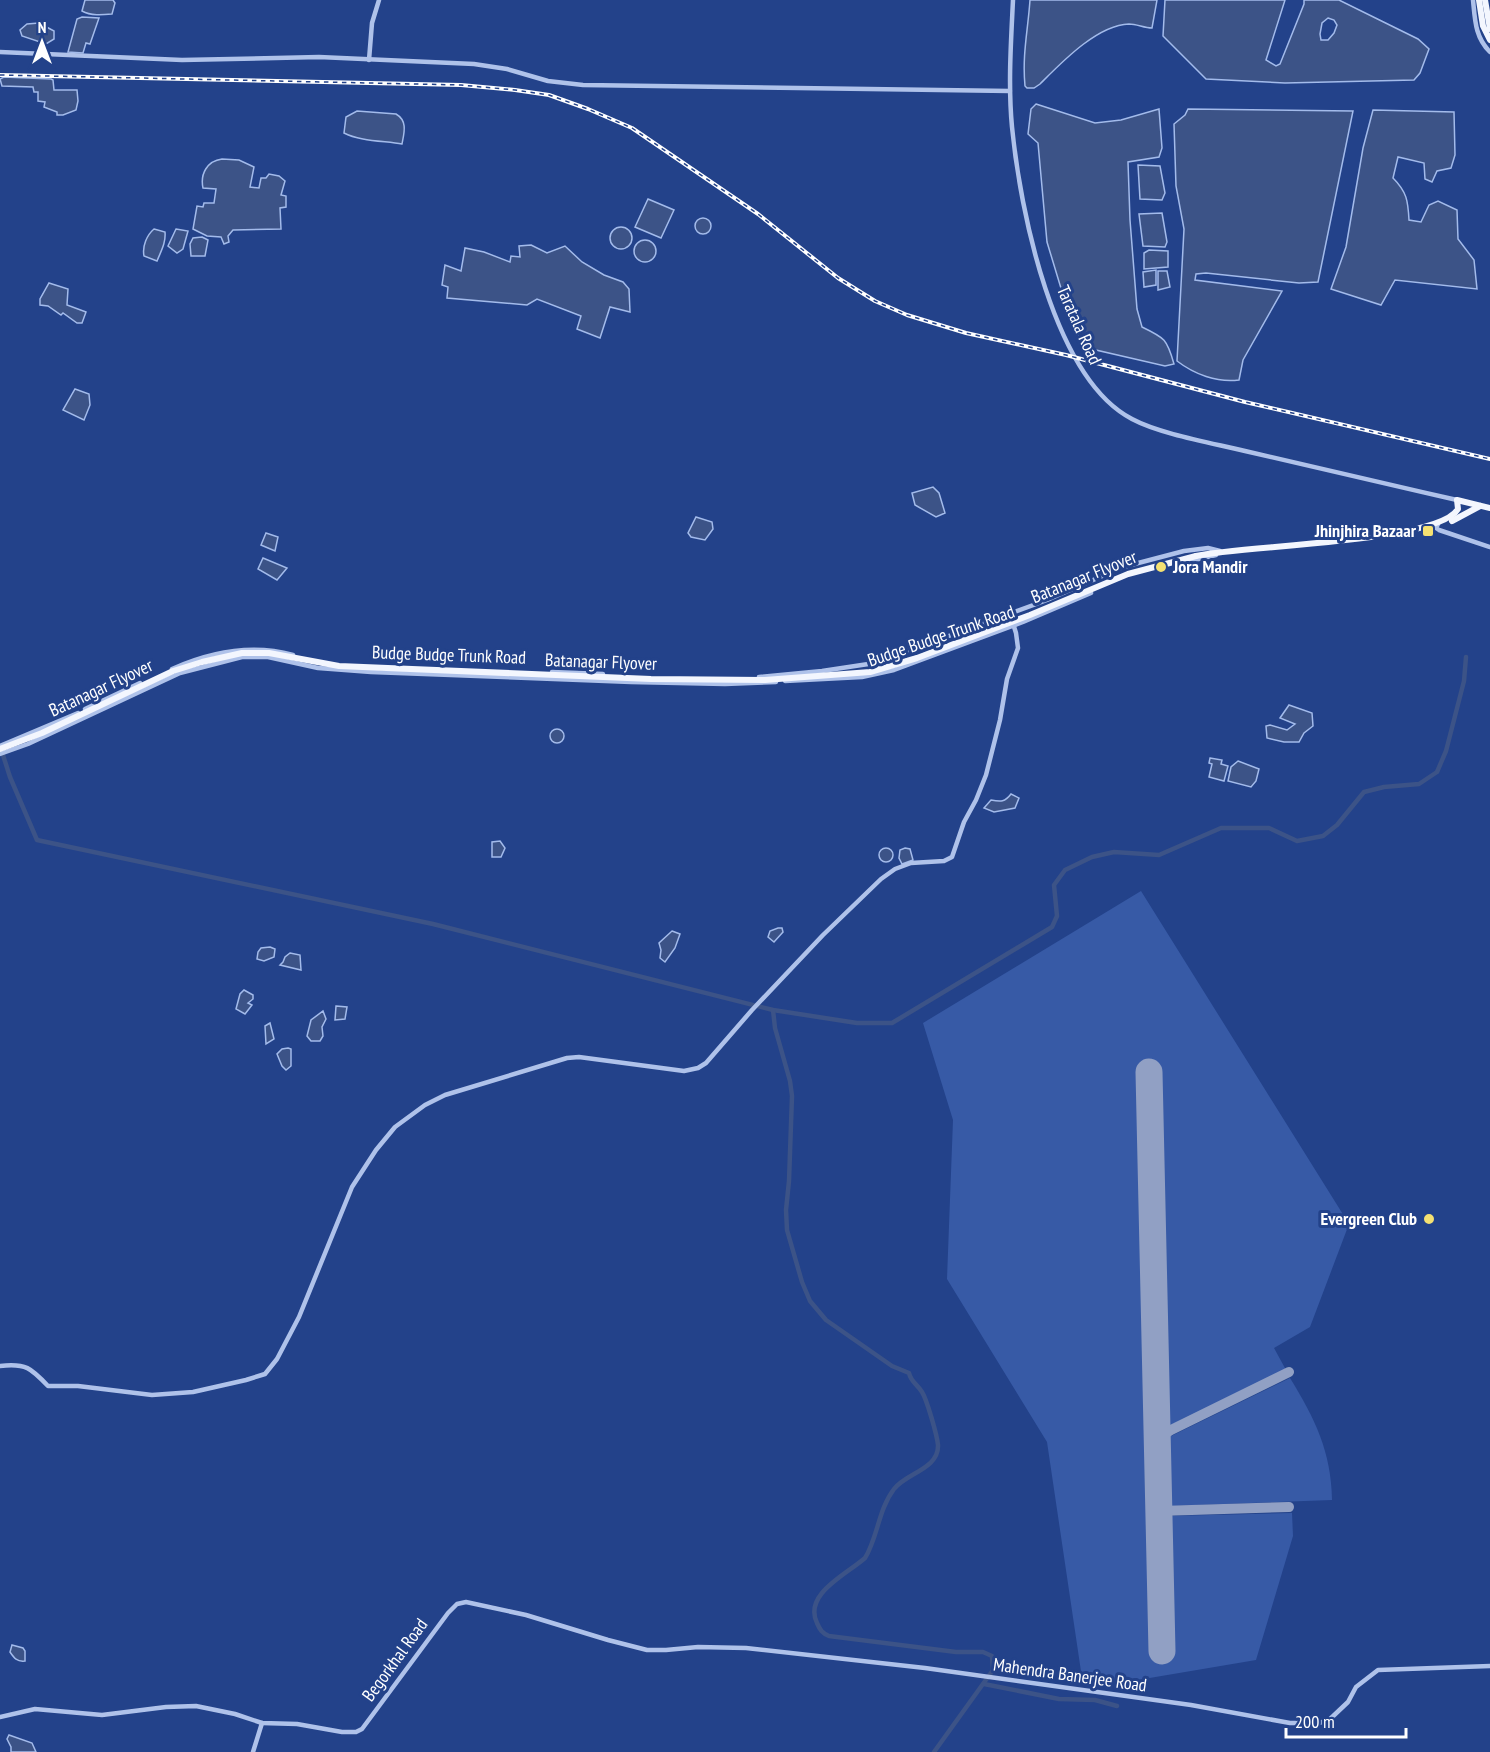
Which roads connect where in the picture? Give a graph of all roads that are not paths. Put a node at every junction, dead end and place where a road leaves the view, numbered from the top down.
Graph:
1 (379, 0) edge
2 (1013, 0) edge
3 (1473, 0) edge
4 (1479, 0) edge
5 (1485, 0) edge
6 (1490, 29) edge
7 (1490, 40) edge
8 (0, 52) edge
9 (1490, 52) edge
10 (369, 60) junction
11 (1010, 91) junction
12 (1457, 500) junction
13 (1480, 505) junction
14 (1490, 508) edge
15 (1437, 526) junction
16 (1490, 547) edge
17 (1218, 553) junction
18 (1010, 614) junction
19 (1014, 625) junction
20 (1, 748) edge
21 (0, 1366) edge
22 (810, 1655) joint
23 (1490, 1666) edge
24 (0, 1717) edge
25 (262, 1723) junction
26 (253, 1752) edge

1 - 10 street
2 - 11 street, Taratala Road
3 - 9 street
4 - 7 main road
5 - 6 main road
8 - 10 street
10 - 11 street
11 - 12 street, Taratala Road
12 - 13 main road, Taratala Road
12 - 15 main road
13 - 14 main road, Taratala Road
13 - 15 main road, Batanagar Flyover
15 - 16 street
15 - 17 main road, Batanagar Flyover
17 - 18 street, Budge Budge Trunk Road
17 - 19 street, Budge Budge Trunk Road
17 - 20 main road, Batanagar Flyover, bridge
18 - 19 street
18 - 20 street, Budge Budge Trunk Road
19 - 20 street, Budge Budge Trunk Road
19 - 21 street
22 - 23 street, Mahendra Banerjee Road
22 - 25 street, Begorkhal Road
24 - 25 street, Begorkhal Road
25 - 26 street

